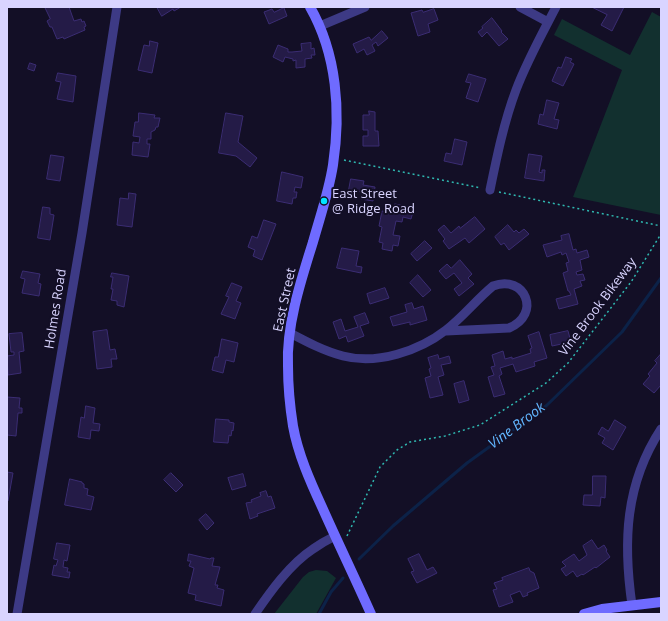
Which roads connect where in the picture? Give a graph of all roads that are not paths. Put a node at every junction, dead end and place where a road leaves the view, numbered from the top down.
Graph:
1 (117, 7) edge
2 (310, 7) edge
3 (365, 7) edge
4 (520, 7) edge
5 (556, 7) edge
6 (548, 22) junction
7 (320, 26) junction
8 (490, 190) dead end
9 (446, 330) junction
10 (290, 333) junction
11 (661, 429) edge
12 (335, 536) junction
13 (661, 602) edge
14 (632, 605) junction
15 (17, 614) edge
16 (255, 614) edge
17 (372, 614) edge
18 (584, 614) edge

1 - 15 street, Holmes Road
2 - 7 street, East Street
3 - 7 street
4 - 6 street
5 - 6 street
6 - 8 street
7 - 10 street, East Street
9 - 9 street
9 - 10 street
10 - 12 street, East Street
11 - 14 street
12 - 16 street
12 - 17 street, East Street
13 - 14 street
14 - 18 street

